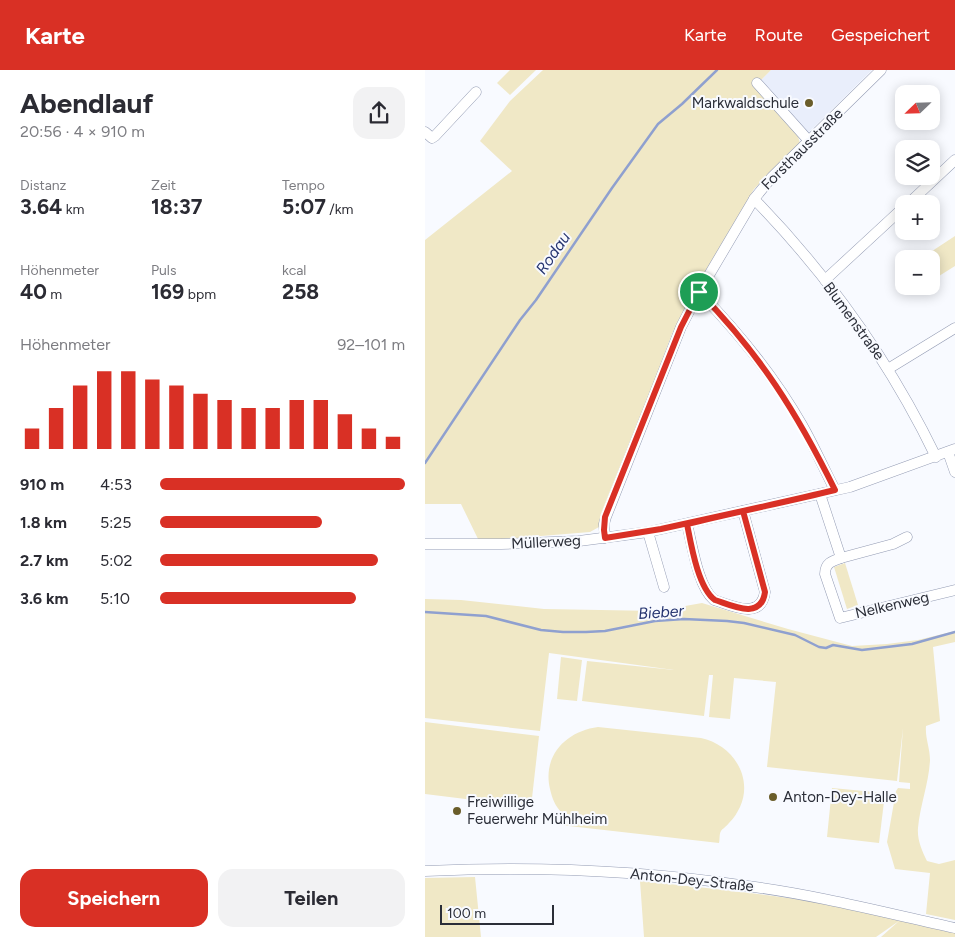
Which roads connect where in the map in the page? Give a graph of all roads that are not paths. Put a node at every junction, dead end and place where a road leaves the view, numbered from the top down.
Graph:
1 (881, 70) edge
2 (757, 83) dead end
3 (476, 92) dead end
4 (425, 132) edge
5 (809, 141) junction
6 (955, 161) edge
7 (918, 195) edge
8 (754, 199) junction
9 (895, 215) edge
10 (825, 280) junction
11 (699, 292) junction
12 (955, 328) edge
13 (888, 369) junction
14 (951, 451) edge
15 (936, 457) junction
16 (955, 472) edge
17 (835, 490) junction
18 (819, 494) junction
19 (743, 511) junction
20 (687, 524) junction
21 (648, 532) junction
22 (907, 537) dead end
23 (605, 538) junction
24 (425, 544) edge
25 (841, 558) junction
26 (664, 587) dead end
27 (955, 590) edge
28 (425, 871) edge
29 (955, 928) edge

1 - 5 street, Forsthausstraße
2 - 5 street
3 - 4 street
5 - 8 street, Forsthausstraße
6 - 7 street
8 - 10 street, Blumenstraße
8 - 11 street, Forsthausstraße
9 - 10 street
10 - 13 street, Blumenstraße
11 - 17 street
11 - 23 street, Forsthausstraße
12 - 13 street
13 - 15 street, Blumenstraße
14 - 15 street, Müllerweg
14 - 16 street
15 - 17 street, Müllerweg
17 - 18 street, Müllerweg
18 - 19 street, Müllerweg
18 - 25 street
19 - 20 street, Müllerweg
19 - 20 street
20 - 21 street, Müllerweg
21 - 23 street, Müllerweg
21 - 26 street
22 - 25 street, Nelkenweg
23 - 24 street, Müllerweg
25 - 27 street, Nelkenweg
28 - 29 street, Anton-Dey-Straße

